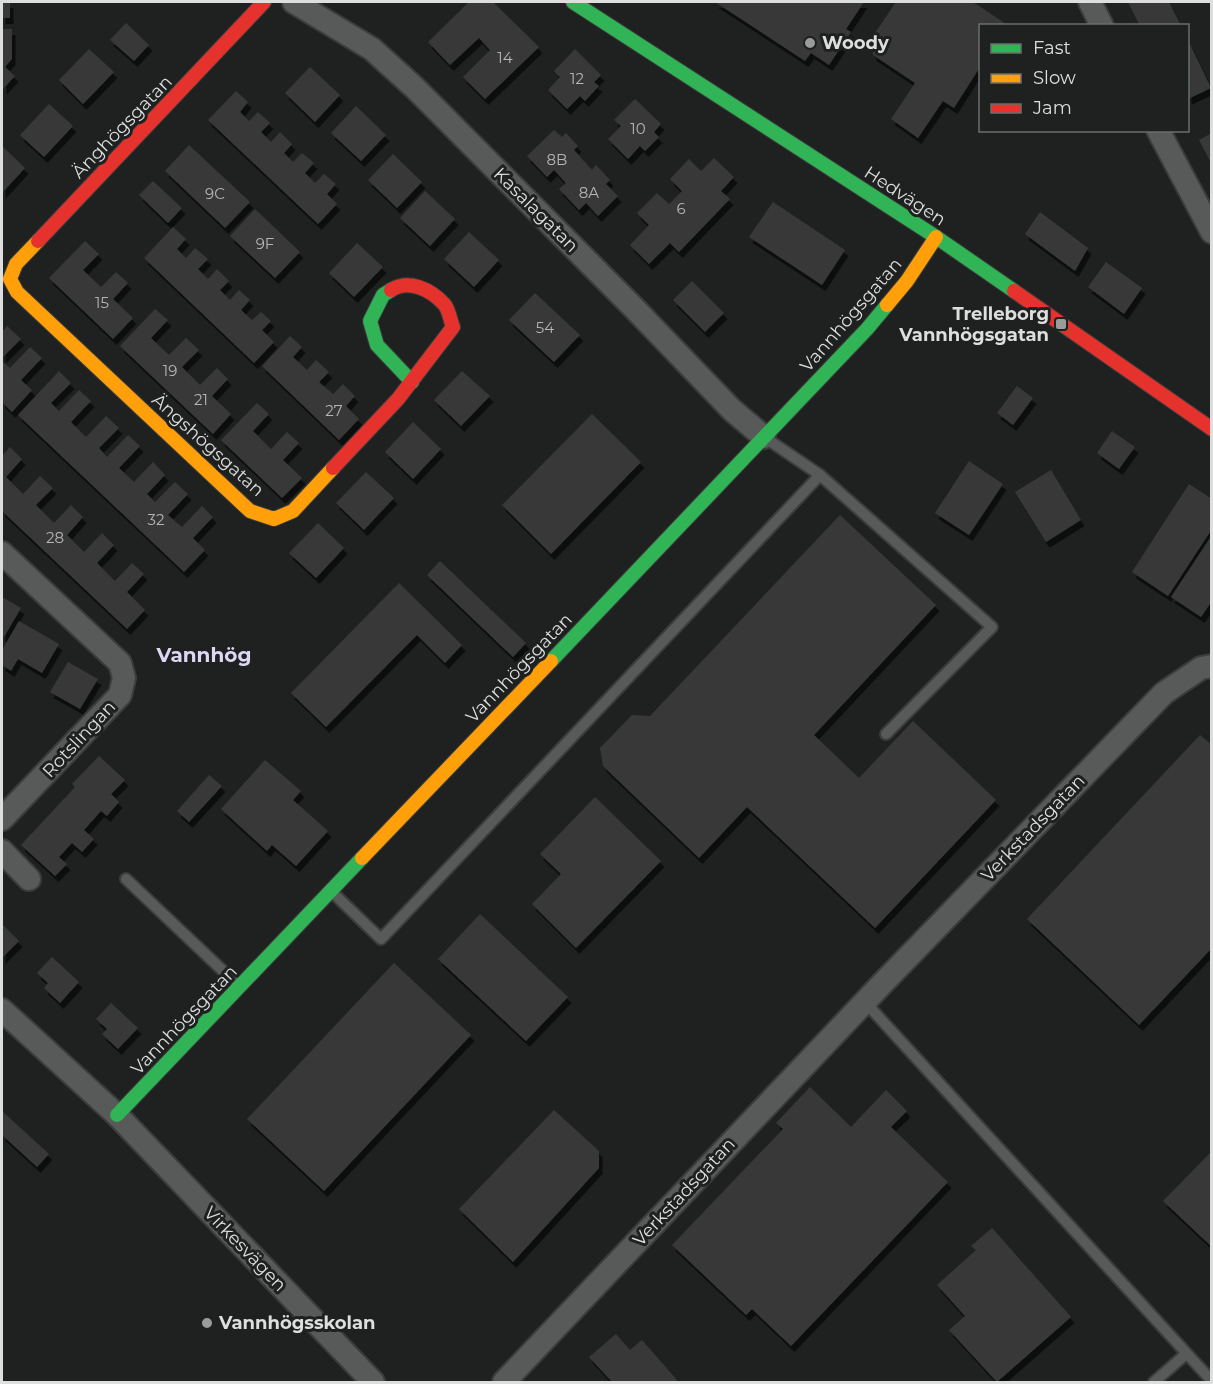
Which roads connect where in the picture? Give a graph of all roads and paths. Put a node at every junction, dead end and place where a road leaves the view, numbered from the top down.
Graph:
1 (264, 2) edge
2 (294, 2) edge
3 (573, 2) edge
4 (1090, 2) edge
5 (1101, 24) edge
6 (1159, 132) edge
7 (1212, 232) edge
8 (936, 237) junction
9 (10, 279) joint
10 (412, 382) junction
11 (1212, 429) edge
12 (764, 437) junction
13 (820, 475) junction
14 (2, 553) edge
15 (1212, 666) edge
16 (886, 734) dead end
17 (2, 819) edge
18 (2, 851) edge
19 (30, 879) dead end
20 (126, 879) dead end
21 (332, 891) junction
22 (241, 987) junction
23 (865, 1002) junction
24 (2, 1011) edge
25 (117, 1115) junction
26 (1186, 1354) junction
27 (1212, 1381) edge
28 (373, 1383) edge
29 (504, 1383) edge
30 (1154, 1383) edge

1 - 9 street, Änghögsgatan
2 - 12 street, Kasalagatan
3 - 8 street, Hedvägen
4 - 5 street
6 - 7 street
8 - 11 street, Hedvägen
8 - 12 street, Vannhögsgatan
9 - 10 street, Ängshögsgatan
10 - 10 street, Ängshögsgatan
12 - 13 lane
12 - 21 street, Vannhögsgatan
13 - 16 lane
13 - 21 lane
14 - 17 street, Rotslingan
15 - 23 street, Verkstadsgatan
18 - 19 street
20 - 22 lane
21 - 22 street, Vannhögsgatan
22 - 25 street, Vannhögsgatan
23 - 26 lane
23 - 29 street, Verkstadsgatan
24 - 25 street, Virkesvägen
25 - 28 street, Virkesvägen
26 - 27 lane
26 - 30 lane

